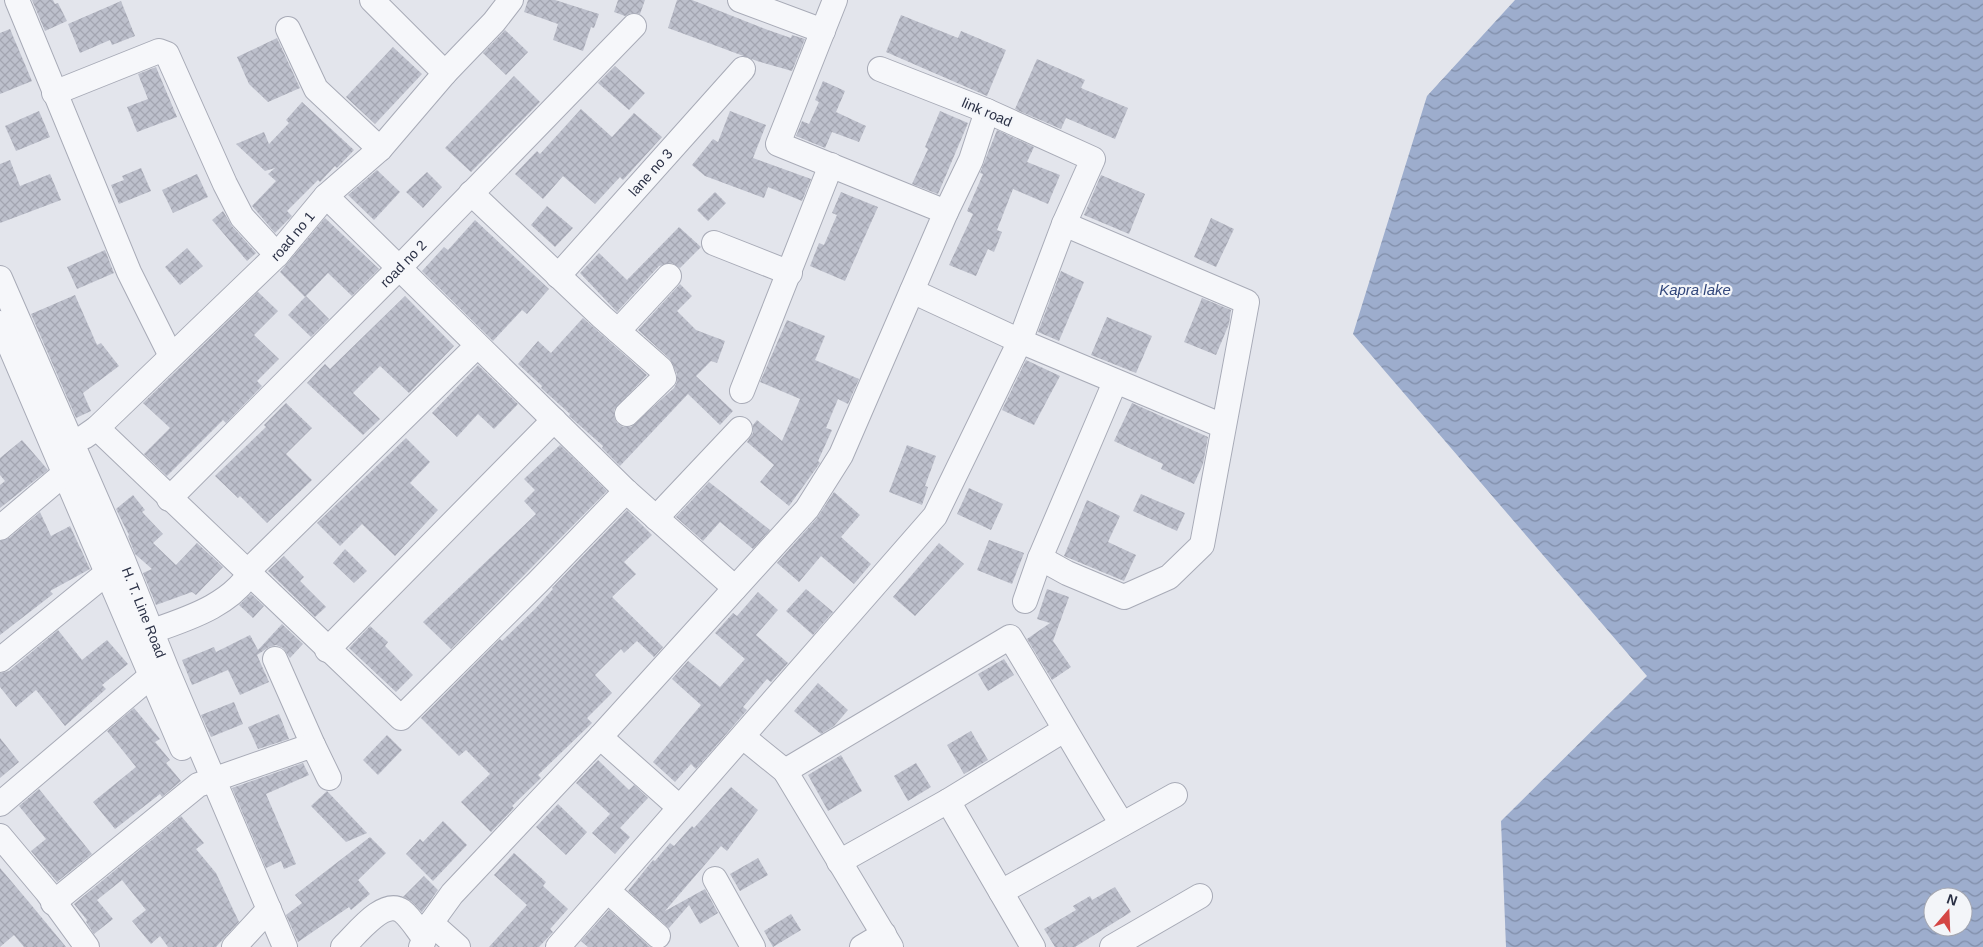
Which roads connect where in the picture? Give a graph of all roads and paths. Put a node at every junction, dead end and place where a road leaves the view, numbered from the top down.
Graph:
1 (16, 0) edge
2 (372, 0) edge
3 (511, 0) edge
4 (740, 0) edge
5 (835, 0) edge
6 (634, 26) dead end
7 (288, 28) dead end
8 (823, 31) junction
9 (743, 69) dead end
10 (880, 69) dead end
11 (445, 73) junction
12 (54, 92) junction
13 (987, 112) junction
14 (380, 149) junction
15 (831, 165) junction
16 (471, 194) junction
17 (326, 196) junction
18 (946, 212) junction
19 (1064, 224) junction
20 (714, 243) dead end
21 (277, 255) junction
22 (399, 268) junction
23 (790, 273) junction
24 (558, 276) junction
25 (669, 276) dead end
26 (1, 284) edge
27 (912, 291) junction
28 (0, 323) edge
29 (618, 331) junction
30 (1020, 341) junction
31 (477, 346) junction
32 (171, 356) junction
33 (1116, 382) junction
34 (742, 391) dead end
35 (627, 414) dead end
36 (554, 420) junction
37 (1223, 426) junction
38 (97, 428) junction
39 (740, 429) dead end
40 (64, 457) junction
41 (626, 491) junction
42 (169, 498) junction
43 (656, 518) junction
44 (0, 528) edge
45 (1040, 558) junction
46 (115, 567) junction
47 (250, 575) junction
48 (735, 588) junction
49 (1025, 602) dead end
50 (143, 634) junction
51 (327, 650) junction
52 (275, 659) dead end
53 (0, 660) edge
54 (159, 673) junction
55 (1064, 730) junction
56 (600, 737) junction
57 (743, 737) junction
58 (313, 745) junction
59 (785, 771) junction
60 (329, 778) dead end
61 (205, 782) junction
62 (1175, 795) dead end
63 (948, 801) junction
64 (0, 804) edge
65 (679, 807) junction
66 (1122, 824) junction
67 (0, 836) edge
68 (839, 862) junction
69 (715, 879) dead end
70 (608, 891) junction
71 (1002, 892) junction
72 (1200, 896) dead end
73 (53, 903) junction
74 (263, 915) junction
75 (425, 936) edge
76 (658, 936) dead end
77 (888, 940) edge
78 (87, 947) edge
79 (234, 947) edge
80 (269, 947) edge
81 (285, 947) edge
82 (343, 947) edge
83 (458, 947) edge
84 (558, 947) edge
85 (754, 947) edge
86 (862, 947) edge
87 (1033, 947) edge
88 (1112, 947) edge

1 - 12 street
2 - 11 street
3 - 11 street, road no 1
4 - 8 street
5 - 8 street
6 - 16 street, road no 2
7 - 14 street
8 - 15 street
9 - 24 street, lane no 3
10 - 13 street, link road
11 - 14 street, road no 1
12 - 21 street
12 - 32 street
13 - 18 street
13 - 19 street, link road
14 - 17 street, road no 1
15 - 18 street
15 - 23 street
16 - 22 street, road no 2
16 - 24 street
17 - 21 street, road no 1
17 - 22 street
18 - 27 street
19 - 30 street
19 - 37 street
20 - 23 street
21 - 32 street, road no 1
22 - 31 street
22 - 42 street, road no 2
23 - 34 street
24 - 29 street
25 - 29 street
26 - 40 street, H. T. Line Road
27 - 30 street
27 - 48 street
28 - 40 street, H. T. Line Road
29 - 35 street
30 - 33 street
30 - 57 street
31 - 36 street
31 - 47 street
32 - 38 street, road no 1
33 - 37 street
33 - 45 street
36 - 41 street
36 - 51 street
37 - 45 street
38 - 40 street, road no 1
38 - 42 street
39 - 43 street
40 - 44 street, road no 1
40 - 46 street, H. T. Line Road
41 - 43 street
41 - 51 street
42 - 47 street
43 - 48 street
45 - 49 street
46 - 50 street, H. T. Line Road
46 - 53 street
47 - 50 street
47 - 51 street
48 - 56 street
50 - 54 street, H. T. Line Road
52 - 58 street
54 - 61 street, H. T. Line Road
54 - 64 street
55 - 59 street
55 - 63 street
55 - 66 street
56 - 65 street
56 - 75 street
57 - 59 street
57 - 65 street
58 - 60 street
58 - 61 street
59 - 68 street
61 - 73 street
61 - 74 street, H. T. Line Road
62 - 66 street
63 - 68 street
63 - 71 street
65 - 70 street
66 - 71 street
67 - 73 street
68 - 77 street
69 - 85 street
70 - 76 street
70 - 84 street
71 - 87 street
72 - 88 street
73 - 78 street
74 - 79 street
74 - 80 street, H. T. Line Road
74 - 81 street, H. T. Line Road
75 - 82 street
75 - 83 street
77 - 86 street

